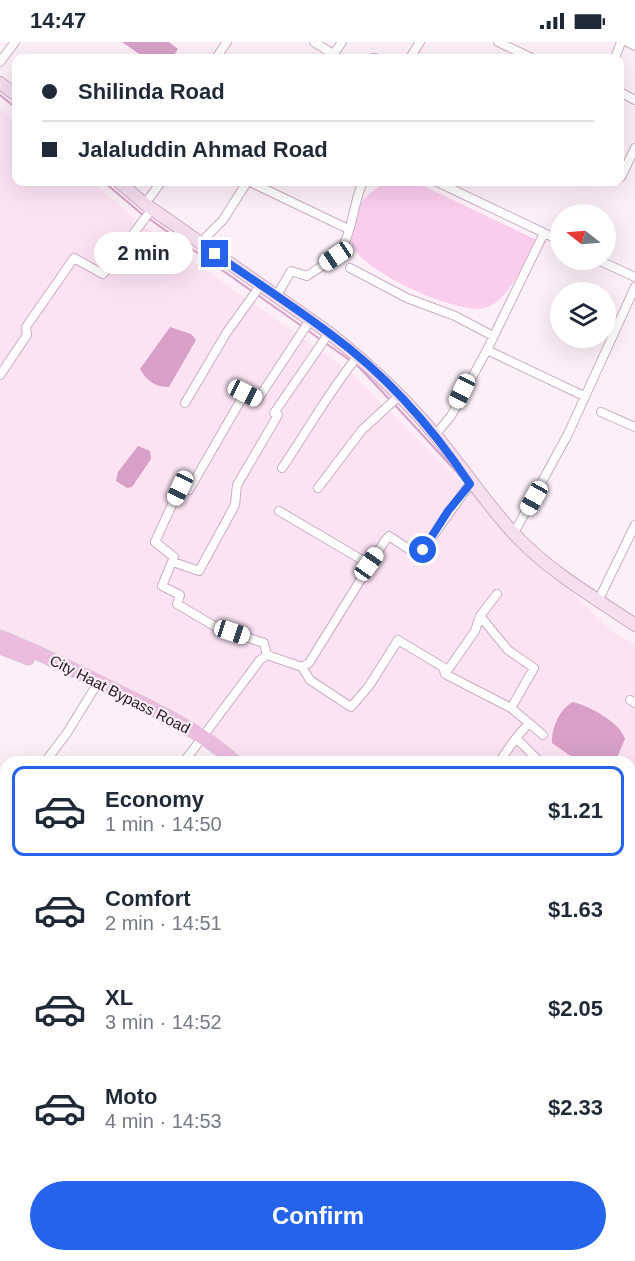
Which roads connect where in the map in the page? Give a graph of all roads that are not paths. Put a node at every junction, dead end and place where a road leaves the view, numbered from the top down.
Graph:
1 (15, 42) edge
2 (314, 42) edge
3 (498, 42) edge
4 (627, 42) edge
5 (635, 46) edge
6 (329, 54) edge
7 (524, 54) edge
8 (0, 62) edge
9 (635, 147) edge
10 (624, 171) edge
11 (123, 186) edge
12 (159, 186) edge
13 (245, 186) edge
14 (257, 186) edge
15 (361, 186) edge
16 (445, 186) edge
17 (148, 206) junction
18 (344, 226) dead end
19 (544, 233) junction
20 (550, 236) edge
21 (200, 243) junction
22 (350, 267) dead end
23 (616, 268) edge
24 (635, 277) edge
25 (261, 286) junction
26 (635, 286) edge
27 (276, 297) junction
28 (310, 320) junction
29 (329, 333) junction
30 (493, 336) junction
31 (487, 350) junction
32 (358, 356) junction
33 (0, 375) edge
34 (399, 396) junction
35 (584, 396) junction
36 (184, 403) dead end
37 (601, 412) dead end
38 (635, 428) edge
39 (435, 435) junction
40 (282, 468) dead end
41 (470, 484) junction
42 (318, 488) dead end
43 (279, 511) dead end
44 (635, 525) edge
45 (514, 533) junction
46 (173, 562) junction
47 (369, 564) junction
48 (496, 594) dead end
49 (598, 601) junction
50 (480, 616) junction
51 (635, 625) edge
52 (0, 637) edge
53 (0, 647) edge
54 (267, 655) junction
55 (302, 668) junction
56 (445, 674) junction
57 (94, 689) junction
58 (511, 708) junction
59 (529, 723) junction
60 (543, 735) dead end
61 (516, 738) junction
62 (199, 740) junction
63 (50, 756) edge
64 (188, 756) edge
65 (216, 756) edge
66 (225, 756) edge
67 (502, 756) edge
68 (529, 756) edge

1 - 8 street
2 - 6 street
3 - 7 street
4 - 5 street
9 - 10 street
11 - 17 street
12 - 17 street
13 - 21 street
14 - 18 street
15 - 27 street
16 - 19 street
17 - 21 street
17 - 33 street
19 - 20 street
19 - 30 street
21 - 25 street
22 - 30 street
23 - 24 street
25 - 27 street
25 - 36 street
26 - 35 street
27 - 28 street
28 - 29 street
28 - 46 street
29 - 32 street
29 - 46 street
30 - 31 street
31 - 35 street
31 - 39 street
32 - 34 street
32 - 40 street
34 - 39 street
34 - 42 street
35 - 45 street
37 - 38 street
39 - 41 street
41 - 45 street
41 - 47 street
43 - 47 street
44 - 49 street
45 - 49 street
46 - 54 street
47 - 55 street
48 - 50 street
49 - 51 street
50 - 56 street
50 - 58 street
52 - 62 main road, City Haat Bypass Road
53 - 57 main road, City Haat Bypass Road
54 - 55 street
54 - 62 street
55 - 56 street
56 - 58 street
57 - 62 main road, City Haat Bypass Road
57 - 63 street
58 - 59 street
59 - 60 street
59 - 61 street
61 - 67 street
61 - 68 street
62 - 64 street
62 - 65 main road, City Haat Bypass Road
62 - 66 main road, City Haat Bypass Road

